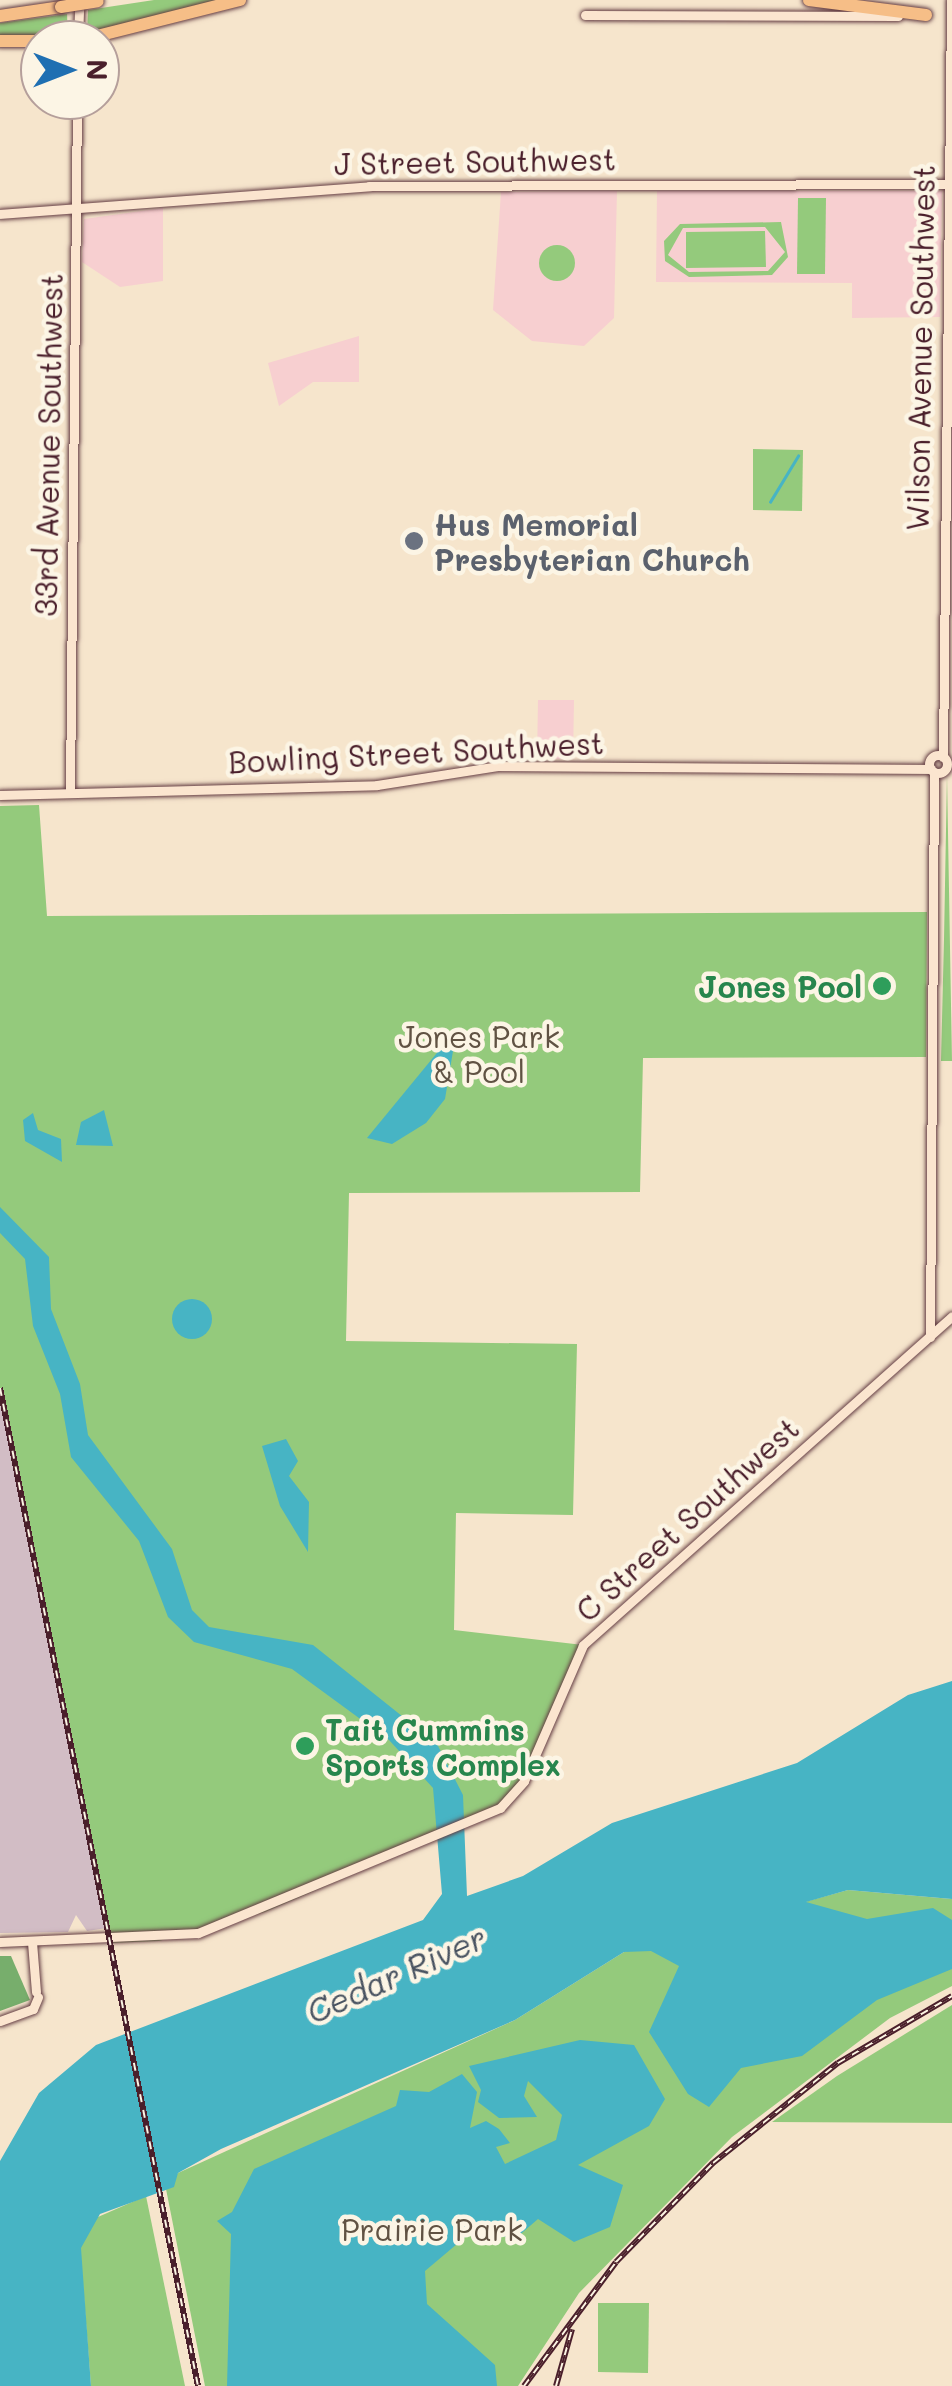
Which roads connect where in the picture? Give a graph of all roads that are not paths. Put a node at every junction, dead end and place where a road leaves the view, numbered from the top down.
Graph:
1 (240, 0) edge
2 (810, 0) edge
3 (103, 1) edge
4 (951, 3) edge
5 (585, 14) dead end
6 (926, 15) junction
7 (951, 15) edge
8 (0, 16) edge
9 (120, 30) edge
10 (77, 120) edge
11 (950, 184) edge
12 (75, 212) junction
13 (0, 214) edge
14 (941, 764) edge
15 (70, 790) junction
16 (0, 794) edge
17 (952, 1316) edge
18 (930, 1336) junction
19 (0, 1942) edge
20 (32, 1942) junction
21 (0, 2021) edge

1 - 9 highway
2 - 6 highway
3 - 8 highway, bridge
4 - 7 main road, Wilson Avenue Southwest
5 - 6 main road
6 - 7 main road
7 - 11 main road, Wilson Avenue Southwest
10 - 12 main road, 33rd Avenue Southwest
11 - 12 main road, J Street Southwest
11 - 14 main road, Wilson Avenue Southwest
12 - 13 main road, J Street Southwest
12 - 15 main road, 33rd Avenue Southwest
14 - 15 main road, Bowling Street Southwest
14 - 18 main road, Wilson Avenue Southwest
15 - 16 main road, Bowling Street Southwest
17 - 18 main road, C Street Southwest
18 - 20 main road, C Street Southwest
19 - 20 main road, C Street Southwest
20 - 21 main road

